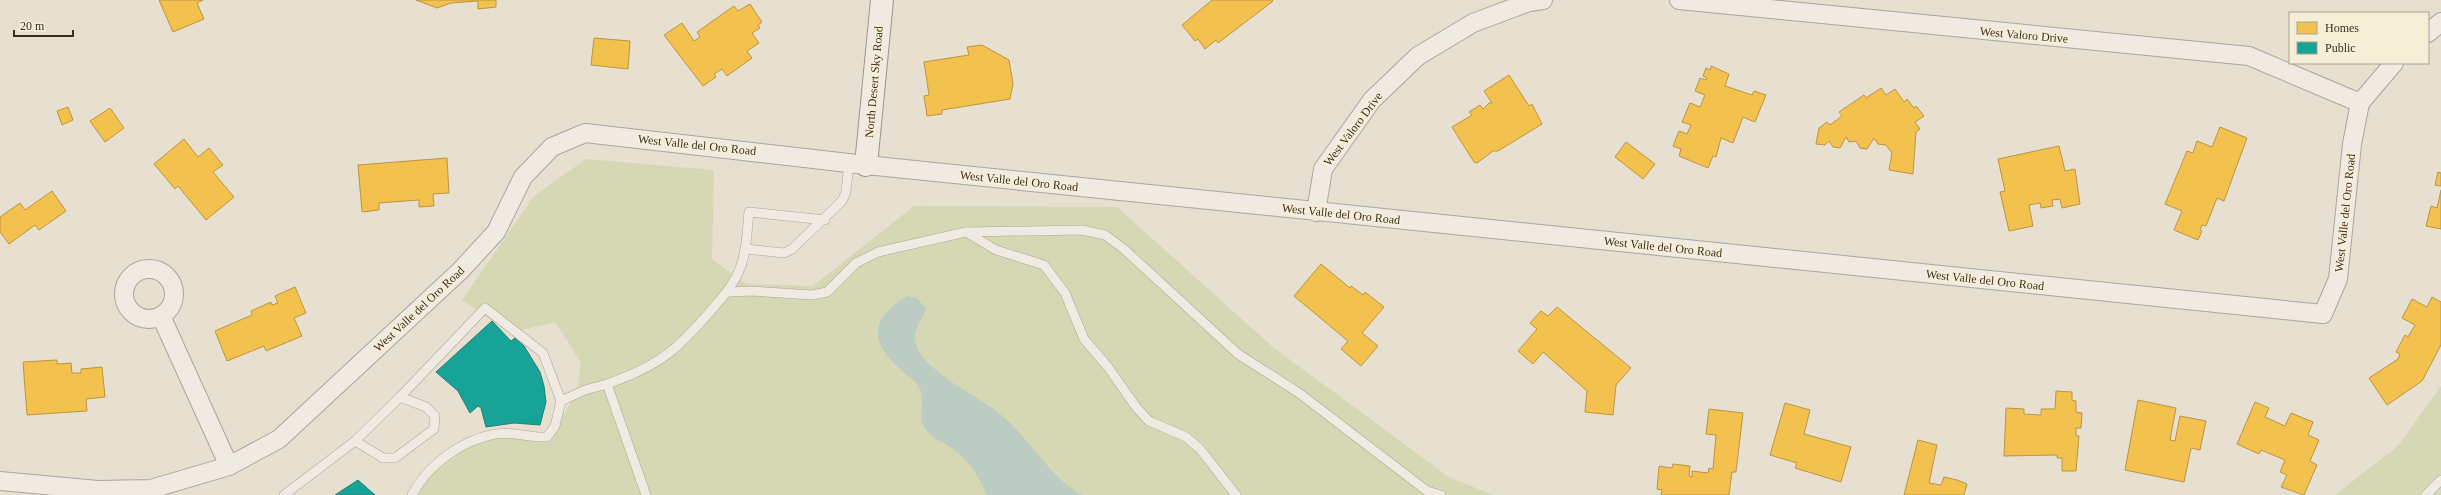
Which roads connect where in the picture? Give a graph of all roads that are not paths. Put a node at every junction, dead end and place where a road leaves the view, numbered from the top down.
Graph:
1 (882, 0) edge
2 (1543, 0) edge
3 (1679, 0) edge
4 (2441, 22) edge
5 (2429, 32) edge
6 (2393, 64) edge
7 (2360, 103) junction
8 (857, 164) junction
9 (1316, 212) junction
10 (825, 220) junction
11 (966, 232) junction
12 (746, 249) junction
13 (728, 292) junction
14 (162, 316) dead end
15 (607, 384) junction
16 (400, 397) junction
17 (561, 401) junction
18 (355, 441) junction
19 (230, 466) junction
20 (2441, 480) edge
21 (0, 481) edge
22 (284, 495) edge
23 (412, 495) edge
24 (646, 495) edge
25 (1236, 495) edge
26 (1441, 495) edge
27 (2426, 495) edge

1 - 8 street, North Desert Sky Road
2 - 9 street, West Valoro Drive
3 - 7 street, West Valoro Drive
4 - 5 street
6 - 7 street, West Valle del Oro Road
7 - 9 street, West Valle del Oro Road
8 - 9 street, West Valle del Oro Road
8 - 10 lane
8 - 19 street, West Valle del Oro Road
10 - 12 lane
10 - 12 lane
11 - 13 lane
11 - 25 lane
11 - 26 lane
12 - 13 lane
13 - 15 lane
14 - 19 street
15 - 17 lane
15 - 24 lane
16 - 17 lane
16 - 18 lane
16 - 18 lane
17 - 23 lane
18 - 22 lane
19 - 21 street, West Valle del Oro Road
20 - 27 lane

